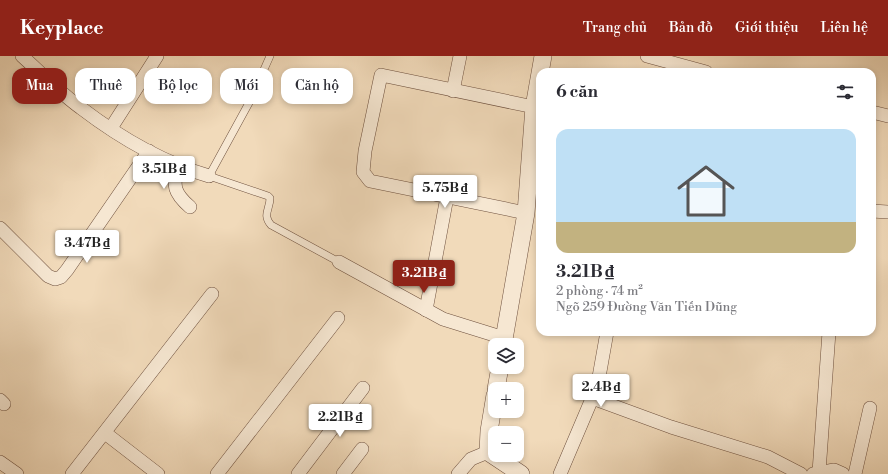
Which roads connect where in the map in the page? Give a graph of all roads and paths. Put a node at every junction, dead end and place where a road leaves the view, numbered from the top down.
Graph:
1 (22, 56) edge
2 (156, 56) edge
3 (270, 56) edge
4 (460, 56) edge
5 (543, 56) edge
6 (647, 56) edge
7 (541, 68) edge
8 (691, 68) edge
9 (453, 90) junction
10 (536, 96) edge
11 (534, 107) junction
12 (876, 113) edge
13 (888, 116) edge
14 (111, 128) junction
15 (149, 151) junction
16 (181, 166) junction
17 (209, 176) junction
18 (535, 179) edge
19 (447, 197) junction
20 (190, 207) dead end
21 (876, 211) edge
22 (888, 212) edge
23 (526, 213) junction
24 (0, 228) edge
25 (339, 262) joint
26 (212, 294) dead end
27 (426, 310) junction
28 (338, 318) dead end
29 (606, 336) edge
30 (829, 336) edge
31 (493, 338) edge
32 (505, 338) edge
33 (363, 388) dead end
34 (592, 398) junction
35 (870, 408) dead end
36 (105, 433) junction
37 (362, 449) dead end
38 (488, 452) edge
39 (0, 462) edge
40 (503, 462) edge
41 (816, 473) edge
42 (17, 474) edge
43 (72, 474) edge
44 (158, 474) edge
45 (217, 474) edge
46 (298, 474) edge
47 (343, 474) edge
48 (458, 474) edge
49 (521, 474) edge
50 (560, 474) edge
51 (801, 474) edge
52 (843, 474) edge
53 (855, 474) edge

1 - 14 street
2 - 14 street
3 - 17 lane
4 - 9 street
5 - 7 street
6 - 8 street
9 - 11 street
9 - 19 street
10 - 11 street
11 - 18 street
12 - 13 street
14 - 15 street
15 - 16 street
15 - 24 street
16 - 17 street
16 - 20 street
17 - 25 lane
18 - 23 street
19 - 23 street
19 - 27 street
21 - 22 street
23 - 32 street
25 - 27 street
26 - 36 street
27 - 31 street
28 - 45 street
29 - 34 street
30 - 41 street
33 - 46 street
34 - 50 street
34 - 51 street
35 - 53 street
36 - 43 street
36 - 44 street
37 - 47 street
38 - 48 street
39 - 42 street
40 - 49 street
41 - 52 street

